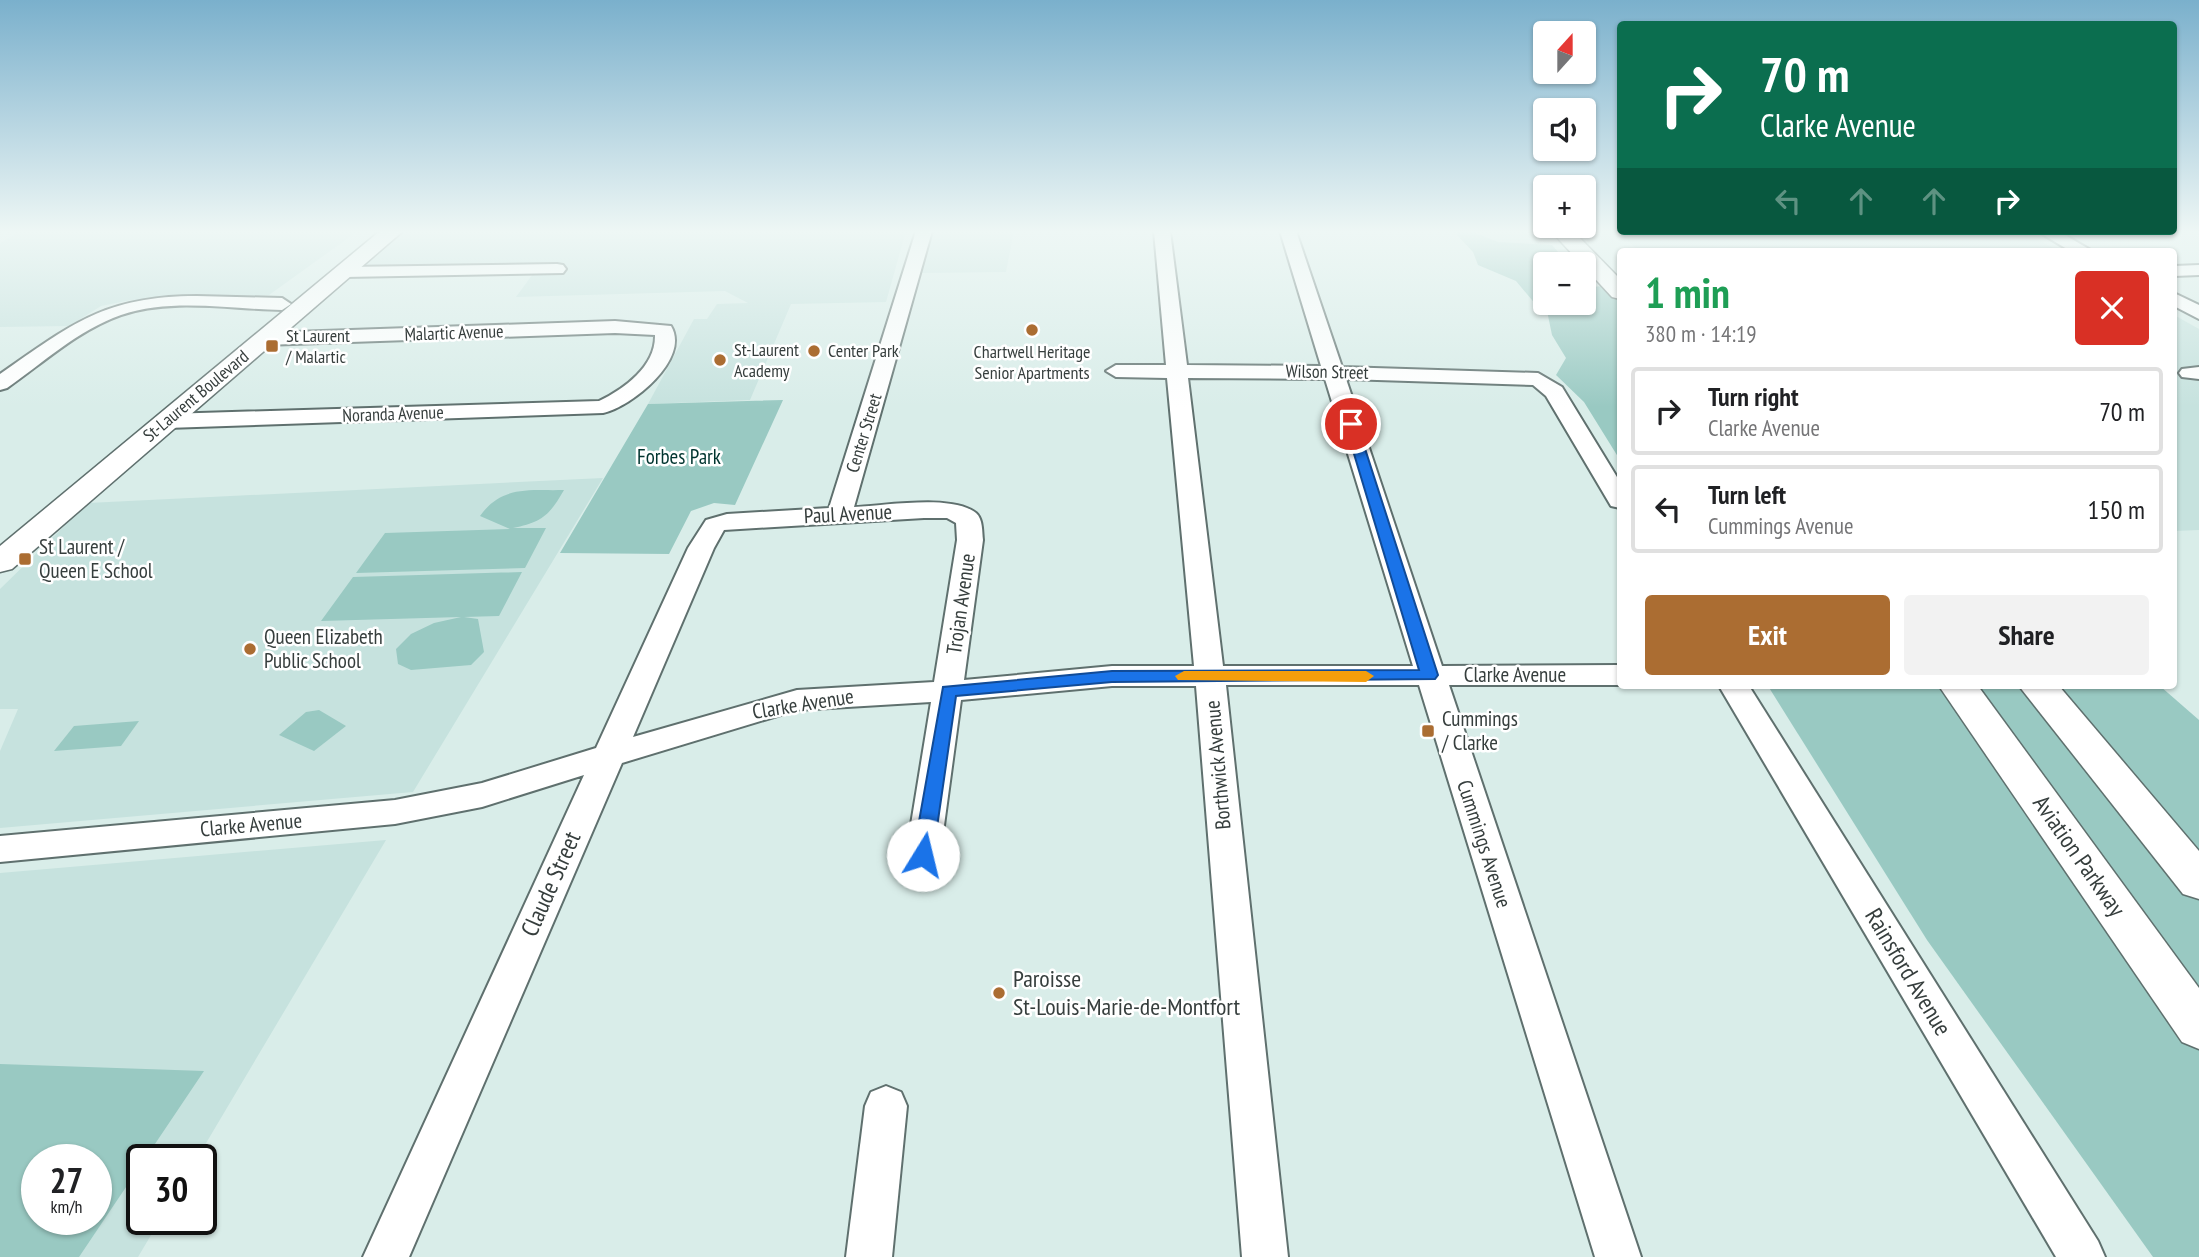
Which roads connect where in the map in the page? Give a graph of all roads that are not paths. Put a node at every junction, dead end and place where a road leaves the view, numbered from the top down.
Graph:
1 (299, 290) edge
2 (323, 290) edge
3 (907, 290) edge
4 (1168, 290) edge
5 (1307, 290) edge
6 (2177, 301) edge
7 (282, 304) junction
8 (2199, 313) edge
9 (264, 339) junction
10 (1116, 370) dead end
11 (1177, 371) junction
12 (1334, 372) junction
13 (0, 384) edge
14 (618, 402) joint
15 (167, 421) junction
16 (1617, 496) edge
17 (840, 514) junction
18 (968, 519) joint
19 (727, 521) joint
20 (0, 534) edge
21 (0, 562) edge
22 (1429, 675) junction
23 (1617, 675) edge
24 (1210, 676) junction
25 (1736, 689) edge
26 (1960, 689) edge
27 (2040, 689) edge
28 (948, 691) junction
29 (607, 756) junction
30 (0, 849) edge
31 (923, 855) dead end
32 (2199, 882) edge
33 (2199, 1027) edge
34 (886, 1107) dead end
35 (386, 1257) edge
36 (869, 1257) edge
37 (1265, 1257) edge
38 (1618, 1257) edge
39 (2082, 1257) edge

1 - 7 main road, St-Laurent Boulevard
2 - 9 main road, St-Laurent Boulevard
3 - 17 street, Center Street
4 - 11 street, Borthwick Avenue
5 - 12 street, Cummings Avenue
6 - 8 street
7 - 13 street
7 - 20 main road, St-Laurent Boulevard
9 - 14 street, Malartic Avenue
9 - 15 main road, St-Laurent Boulevard
10 - 11 street, Wilson Street
11 - 12 street, Wilson Street
11 - 24 street, Borthwick Avenue
12 - 16 street, Wilson Street
12 - 22 street, Cummings Avenue
14 - 15 street, Noranda Avenue
15 - 21 main road, St-Laurent Boulevard
17 - 18 street, Paul Avenue
17 - 19 street, Paul Avenue
18 - 28 street, Trojan Avenue
19 - 29 street, Claude Street
22 - 23 street, Clarke Avenue
22 - 24 street, Clarke Avenue
22 - 38 street, Cummings Avenue
24 - 28 street, Clarke Avenue
24 - 37 street, Borthwick Avenue
25 - 39 street, Rainsford Avenue
26 - 33 main road, Aviation Parkway
27 - 32 main road
28 - 29 street, Clarke Avenue
28 - 31 street, Trojan Avenue
29 - 30 street, Clarke Avenue
29 - 35 street, Claude Street
34 - 36 street

